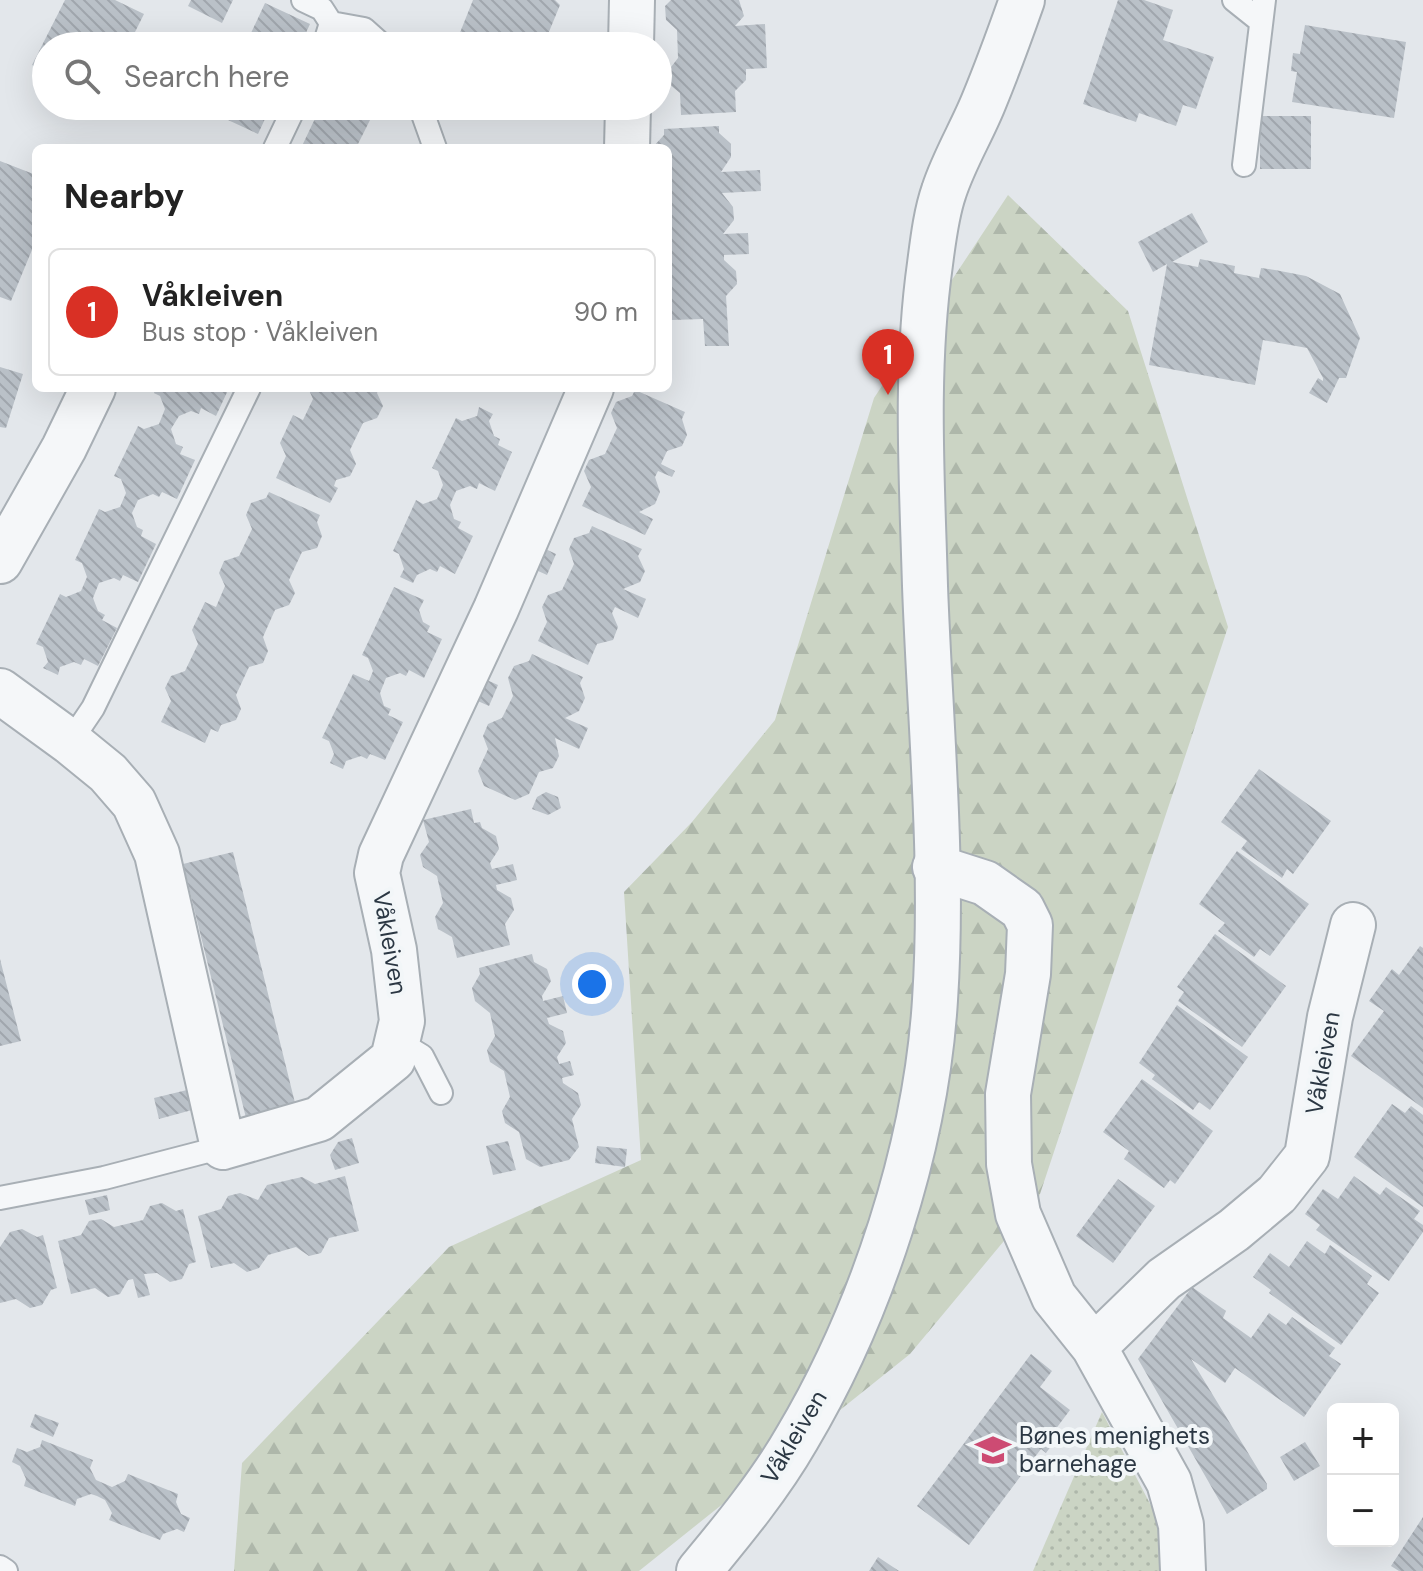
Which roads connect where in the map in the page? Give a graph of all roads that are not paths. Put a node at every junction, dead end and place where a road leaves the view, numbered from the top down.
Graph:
1 (303, 0) edge
2 (632, 0) edge
3 (1022, 0) edge
4 (1234, 0) edge
5 (1262, 10) edge
6 (331, 23) junction
7 (328, 32) edge
8 (367, 32) edge
9 (631, 32) edge
10 (288, 120) edge
11 (425, 120) edge
12 (628, 120) edge
13 (277, 144) edge
14 (434, 144) edge
15 (627, 144) edge
16 (1244, 165) dead end
17 (91, 392) edge
18 (247, 392) edge
19 (589, 392) edge
20 (0, 561) edge
21 (0, 691) edge
22 (70, 742) junction
23 (935, 867) junction
24 (1353, 925) dead end
25 (399, 1042) junction
26 (441, 1093) dead end
27 (223, 1147) junction
28 (0, 1198) edge
29 (1094, 1347) junction
30 (0, 1567) edge
31 (6, 1571) edge
32 (699, 1571) edge
33 (1183, 1571) edge

1 - 6 lane
2 - 9 street
3 - 23 street, Våkleiven
4 - 5 lane
5 - 16 lane
6 - 7 lane
6 - 8 lane
10 - 13 lane
11 - 14 lane
12 - 15 street
17 - 20 street
18 - 22 lane
19 - 25 street, Våkleiven
21 - 22 street
22 - 27 street
23 - 29 street
23 - 32 street, Våkleiven
24 - 29 street, Våkleiven
25 - 26 lane
25 - 27 street
27 - 28 lane
29 - 33 street
30 - 31 lane

